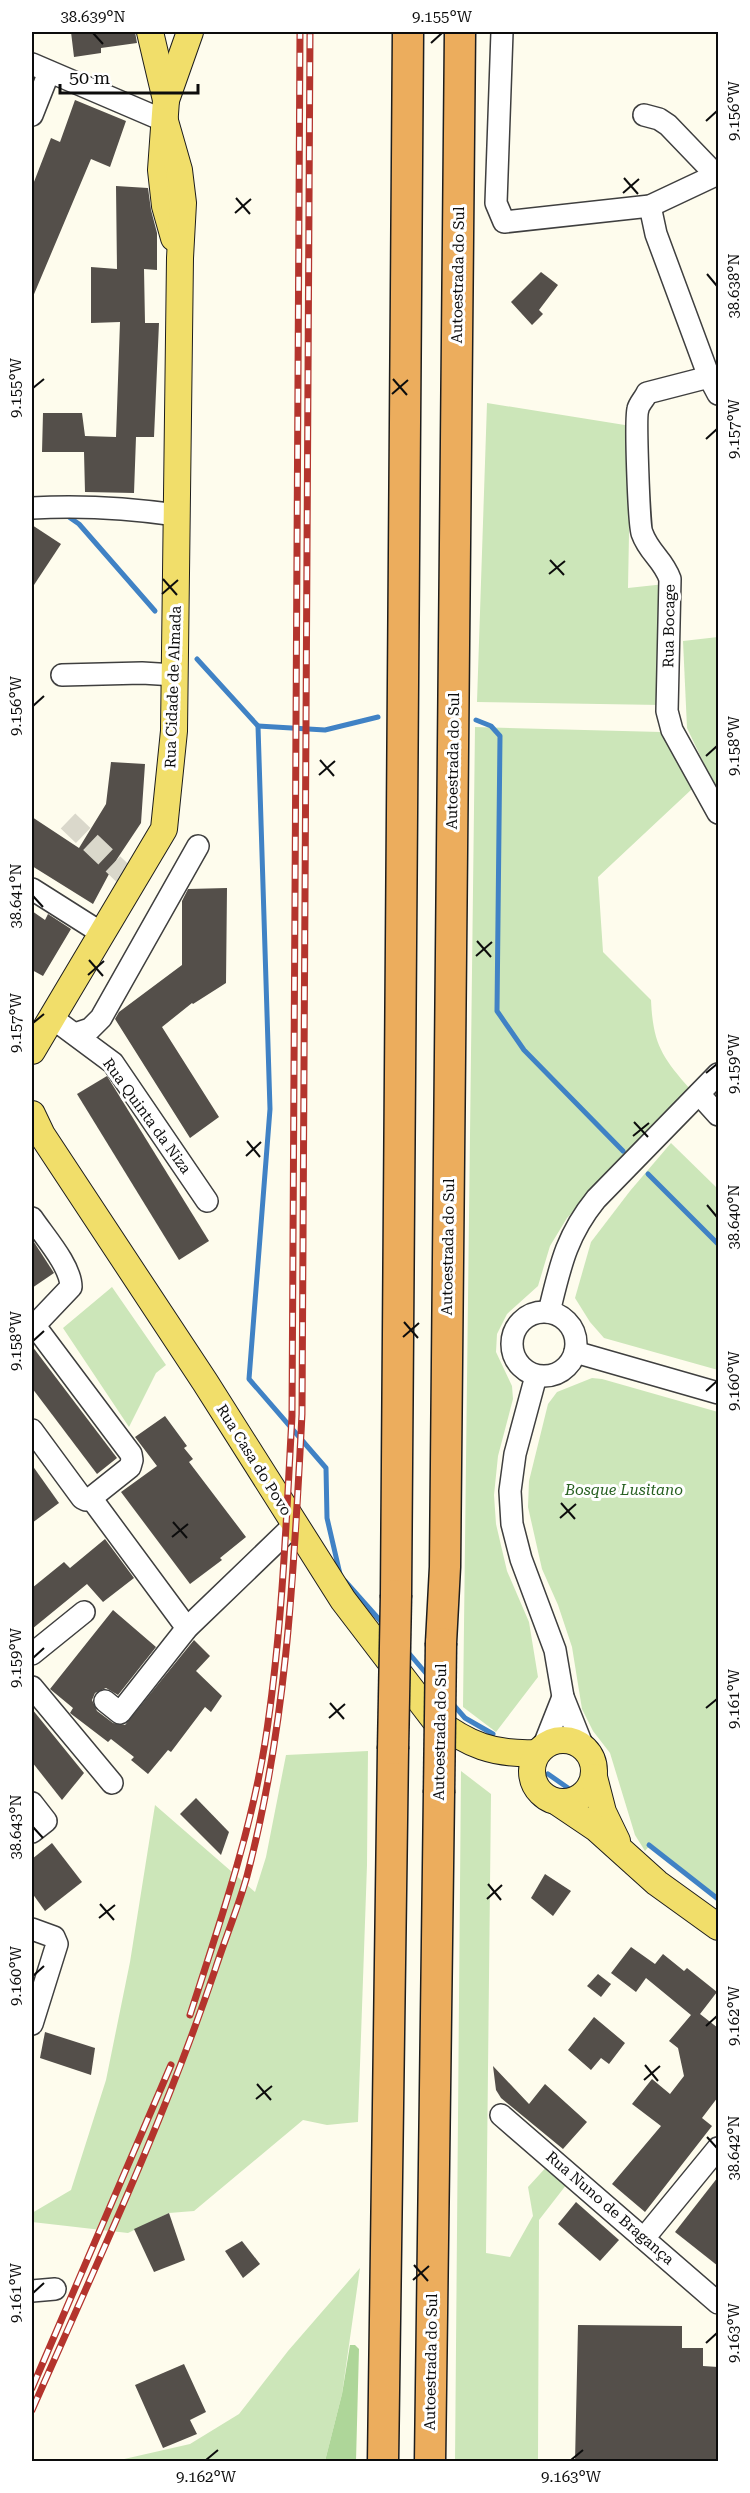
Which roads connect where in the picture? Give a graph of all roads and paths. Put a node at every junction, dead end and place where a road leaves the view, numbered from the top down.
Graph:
1 (150, 32) edge
2 (190, 32) edge
3 (408, 32) edge
4 (460, 32) edge
5 (502, 32) edge
6 (40, 68) edge
7 (166, 110) junction
8 (32, 115) edge
9 (644, 116) dead end
10 (717, 175) edge
11 (650, 206) junction
12 (714, 386) edge
13 (32, 508) edge
14 (177, 515) junction
15 (62, 675) dead end
16 (175, 675) junction
17 (718, 813) edge
18 (198, 846) dead end
19 (32, 888) edge
20 (103, 934) junction
21 (51, 1017) junction
22 (75, 1034) junction
23 (32, 1047) edge
24 (718, 1074) edge
25 (699, 1094) junction
26 (718, 1115) edge
27 (35, 1126) edge
28 (207, 1201) dead end
29 (32, 1218) edge
30 (549, 1312) junction
31 (32, 1325) edge
32 (575, 1352) junction
33 (536, 1376) junction
34 (718, 1393) edge
35 (32, 1430) edge
36 (91, 1498) junction
37 (295, 1524) junction
38 (84, 1612) dead end
39 (187, 1628) junction
40 (32, 1654) edge
41 (32, 1687) edge
42 (563, 1697) junction
43 (105, 1701) dead end
44 (582, 1747) junction
45 (541, 1749) junction
46 (498, 1753) junction
47 (594, 1777) junction
48 (112, 1783) dead end
49 (547, 1796) junction
50 (32, 1803) edge
51 (32, 1832) edge
52 (624, 1854) junction
53 (718, 1927) edge
54 (32, 1929) edge
55 (32, 2024) edge
56 (501, 2115) dead end
57 (718, 2148) edge
58 (645, 2237) junction
59 (56, 2289) dead end
60 (32, 2291) edge
61 (718, 2303) edge
62 (383, 2462) edge
63 (430, 2462) edge

1 - 7 main road, Rua Cidade de Almada
2 - 7 main road, Rua Cidade de Almada
3 - 62 highway, bridge
4 - 63 highway, Autoestrada do Sul, bridge
5 - 11 street
6 - 7 street
6 - 8 street
7 - 14 main road, Rua Cidade de Almada
9 - 10 street
10 - 11 street
11 - 12 street
12 - 17 street, Rua Bocage
13 - 14 street
14 - 16 main road, Rua Cidade de Almada
15 - 16 street
16 - 20 main road, Rua Cidade de Almada
18 - 22 street
19 - 20 street
20 - 21 main road, Rua Cidade de Almada
21 - 22 street, Rua Quinta da Niza
21 - 23 main road, Rua Cidade de Almada
22 - 28 street, Rua Quinta da Niza
24 - 25 street
25 - 26 street
25 - 30 street
27 - 37 main road, Rua Casa do Povo
29 - 31 street
30 - 32 street
30 - 33 street
31 - 36 street
32 - 33 street
32 - 34 street
33 - 42 street
35 - 36 street
36 - 39 street
37 - 39 street
37 - 46 main road, Rua Casa do Povo
38 - 40 street
39 - 43 street
41 - 48 street
42 - 44 street
42 - 45 street
44 - 45 main road
44 - 47 main road
45 - 46 main road, Rua Casa do Povo
45 - 49 main road
46 - 49 main road, Rua Casa do Povo
47 - 49 main road
47 - 52 main road, Rua Casa do Povo
49 - 52 main road, Rua Casa do Povo
50 - 51 street
52 - 53 main road, Rua Casa do Povo
54 - 55 street
56 - 58 street, Rua Nuno de Bragança
57 - 58 street
58 - 61 street, Rua Nuno de Bragança
59 - 60 street

